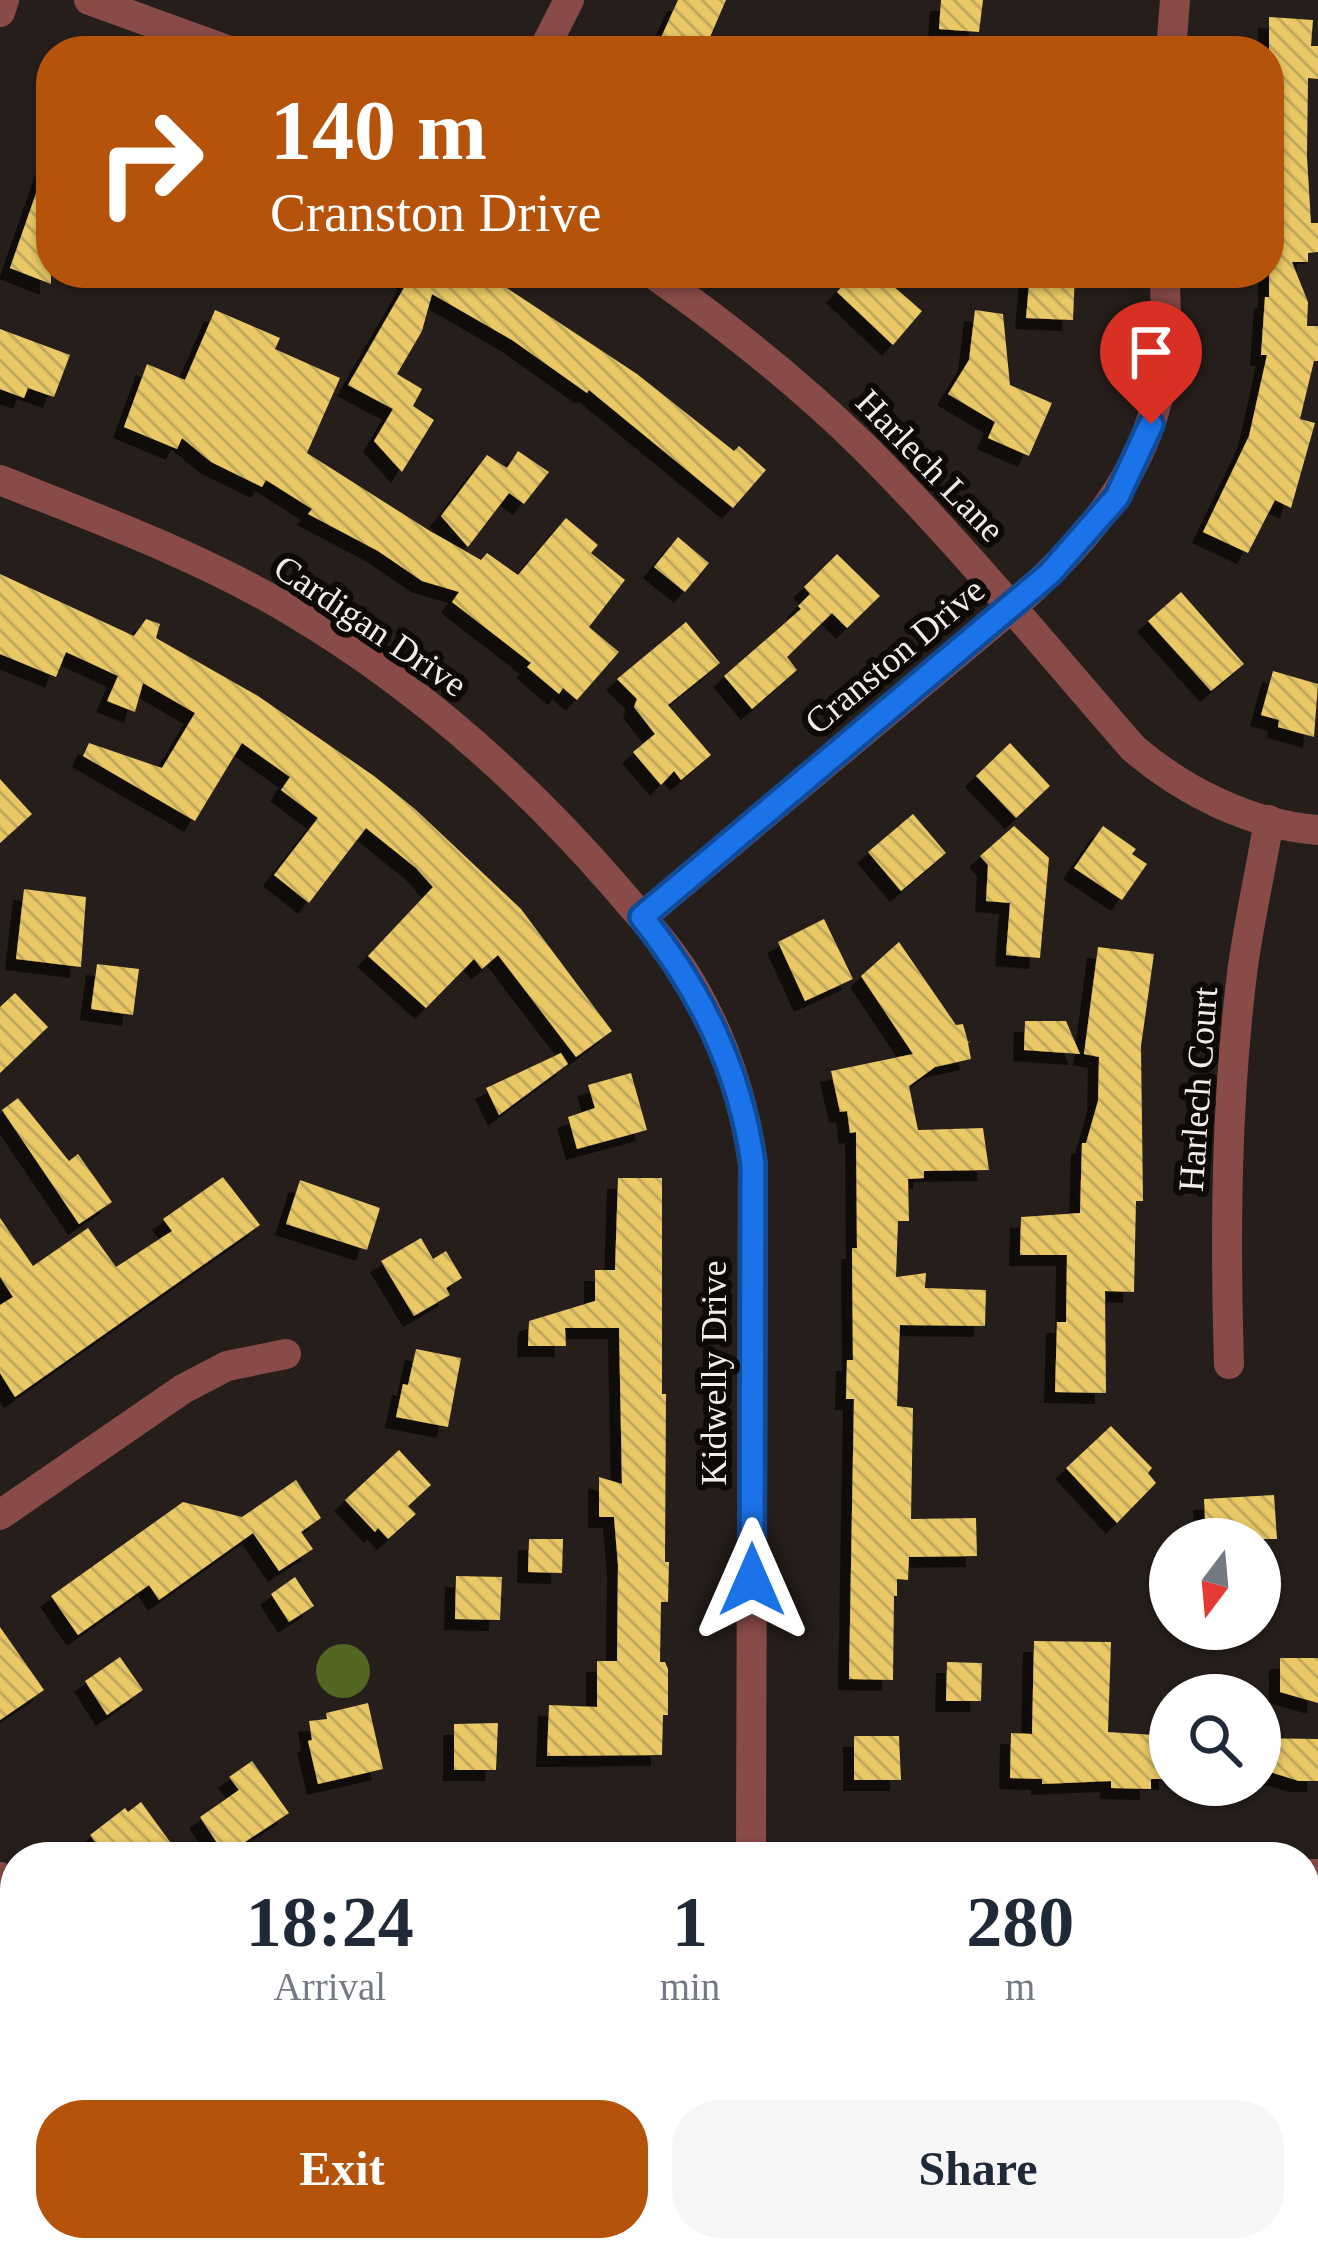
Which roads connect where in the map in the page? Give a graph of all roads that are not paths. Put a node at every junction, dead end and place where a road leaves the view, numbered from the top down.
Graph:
1 (4, 0) edge
2 (89, 0) edge
3 (569, 0) edge
4 (1175, 0) edge
5 (0, 12) edge
6 (189, 36) edge
7 (551, 36) edge
8 (1172, 36) edge
9 (672, 288) edge
10 (1166, 288) edge
11 (0, 480) edge
12 (1011, 608) junction
13 (1270, 820) junction
14 (1318, 830) edge
15 (642, 917) junction
16 (286, 1354) dead end
17 (1229, 1364) dead end
18 (0, 1515) edge
19 (751, 1842) edge

1 - 5 street
2 - 6 street
3 - 7 street
4 - 8 street
9 - 12 street, Harlech Lane
10 - 12 street, Cranston Drive
11 - 15 street, Cardigan Drive
12 - 13 street, Harlech Lane
12 - 15 street, Cranston Drive
13 - 14 street, Harlech Lane
13 - 17 street, Harlech Court
15 - 19 street, Kidwelly Drive
16 - 18 street

